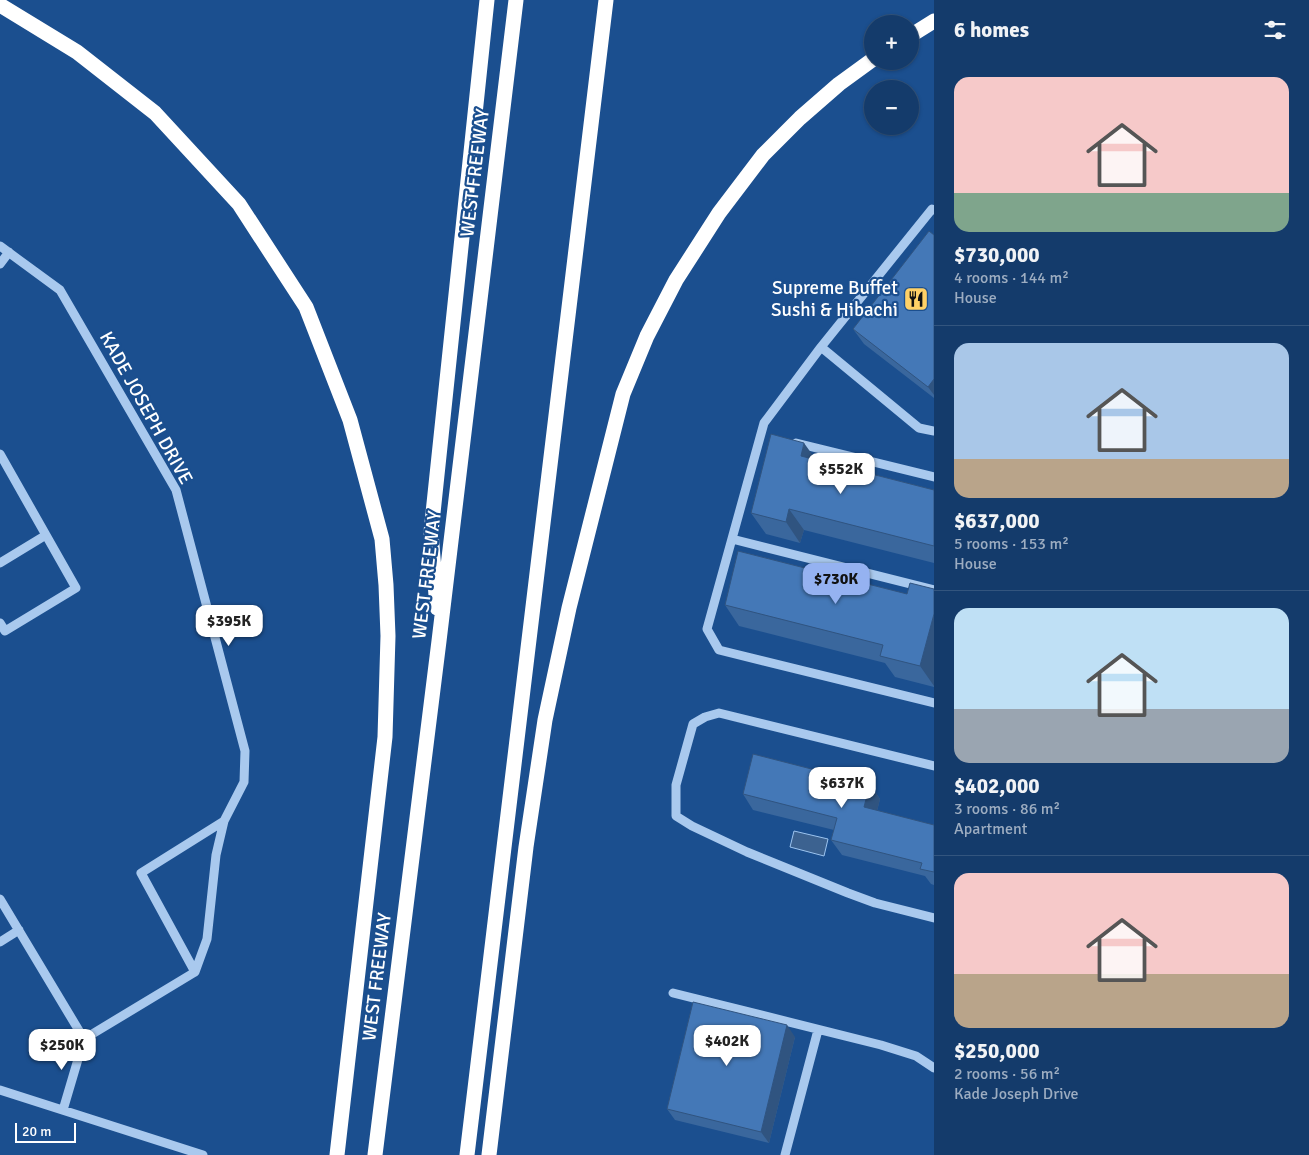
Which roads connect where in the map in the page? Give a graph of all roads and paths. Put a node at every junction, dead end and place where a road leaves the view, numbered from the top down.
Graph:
1 (487, 0) edge
2 (516, 0) edge
3 (606, 0) edge
4 (612, 0) edge
5 (0, 5) edge
6 (934, 21) edge
7 (919, 30) edge
8 (864, 66) edge
9 (598, 67) junction
10 (933, 209) edge
11 (0, 246) edge
12 (9, 252) junction
13 (0, 264) edge
14 (821, 347) junction
15 (934, 430) edge
16 (761, 434) junction
17 (771, 436) edge
18 (790, 441) edge
19 (0, 454) edge
20 (934, 477) edge
21 (46, 535) junction
22 (732, 539) junction
23 (0, 563) edge
24 (934, 590) edge
25 (2, 627) edge
26 (439, 641) junction
27 (934, 703) edge
28 (934, 766) edge
29 (224, 820) junction
30 (0, 899) edge
31 (934, 918) edge
32 (19, 930) junction
33 (0, 942) edge
34 (195, 972) junction
35 (673, 993) dead end
36 (818, 1030) junction
37 (84, 1039) junction
38 (934, 1068) edge
39 (0, 1090) edge
40 (62, 1110) junction
41 (203, 1155) edge
42 (337, 1155) edge
43 (375, 1155) edge
44 (468, 1155) edge
45 (489, 1155) edge
46 (785, 1155) edge

1 - 26 highway
2 - 26 highway, WEST FREEWAY
3 - 9 highway
4 - 9 highway
5 - 42 highway
6 - 7 highway
8 - 45 highway
9 - 44 highway
10 - 14 street
11 - 12 street, KADE JOSEPH DRIVE
12 - 13 street
12 - 29 street, KADE JOSEPH DRIVE
14 - 15 street
14 - 16 street
16 - 17 street
16 - 22 street
18 - 20 street
19 - 21 street
21 - 23 street
21 - 25 street
22 - 24 street
22 - 27 street
26 - 43 highway, WEST FREEWAY
28 - 31 street
29 - 34 street, KADE JOSEPH DRIVE
29 - 34 street
30 - 32 street
32 - 33 street
32 - 37 street
34 - 37 street
35 - 36 street
36 - 38 street
36 - 46 street
37 - 40 street
39 - 40 street
40 - 41 street

